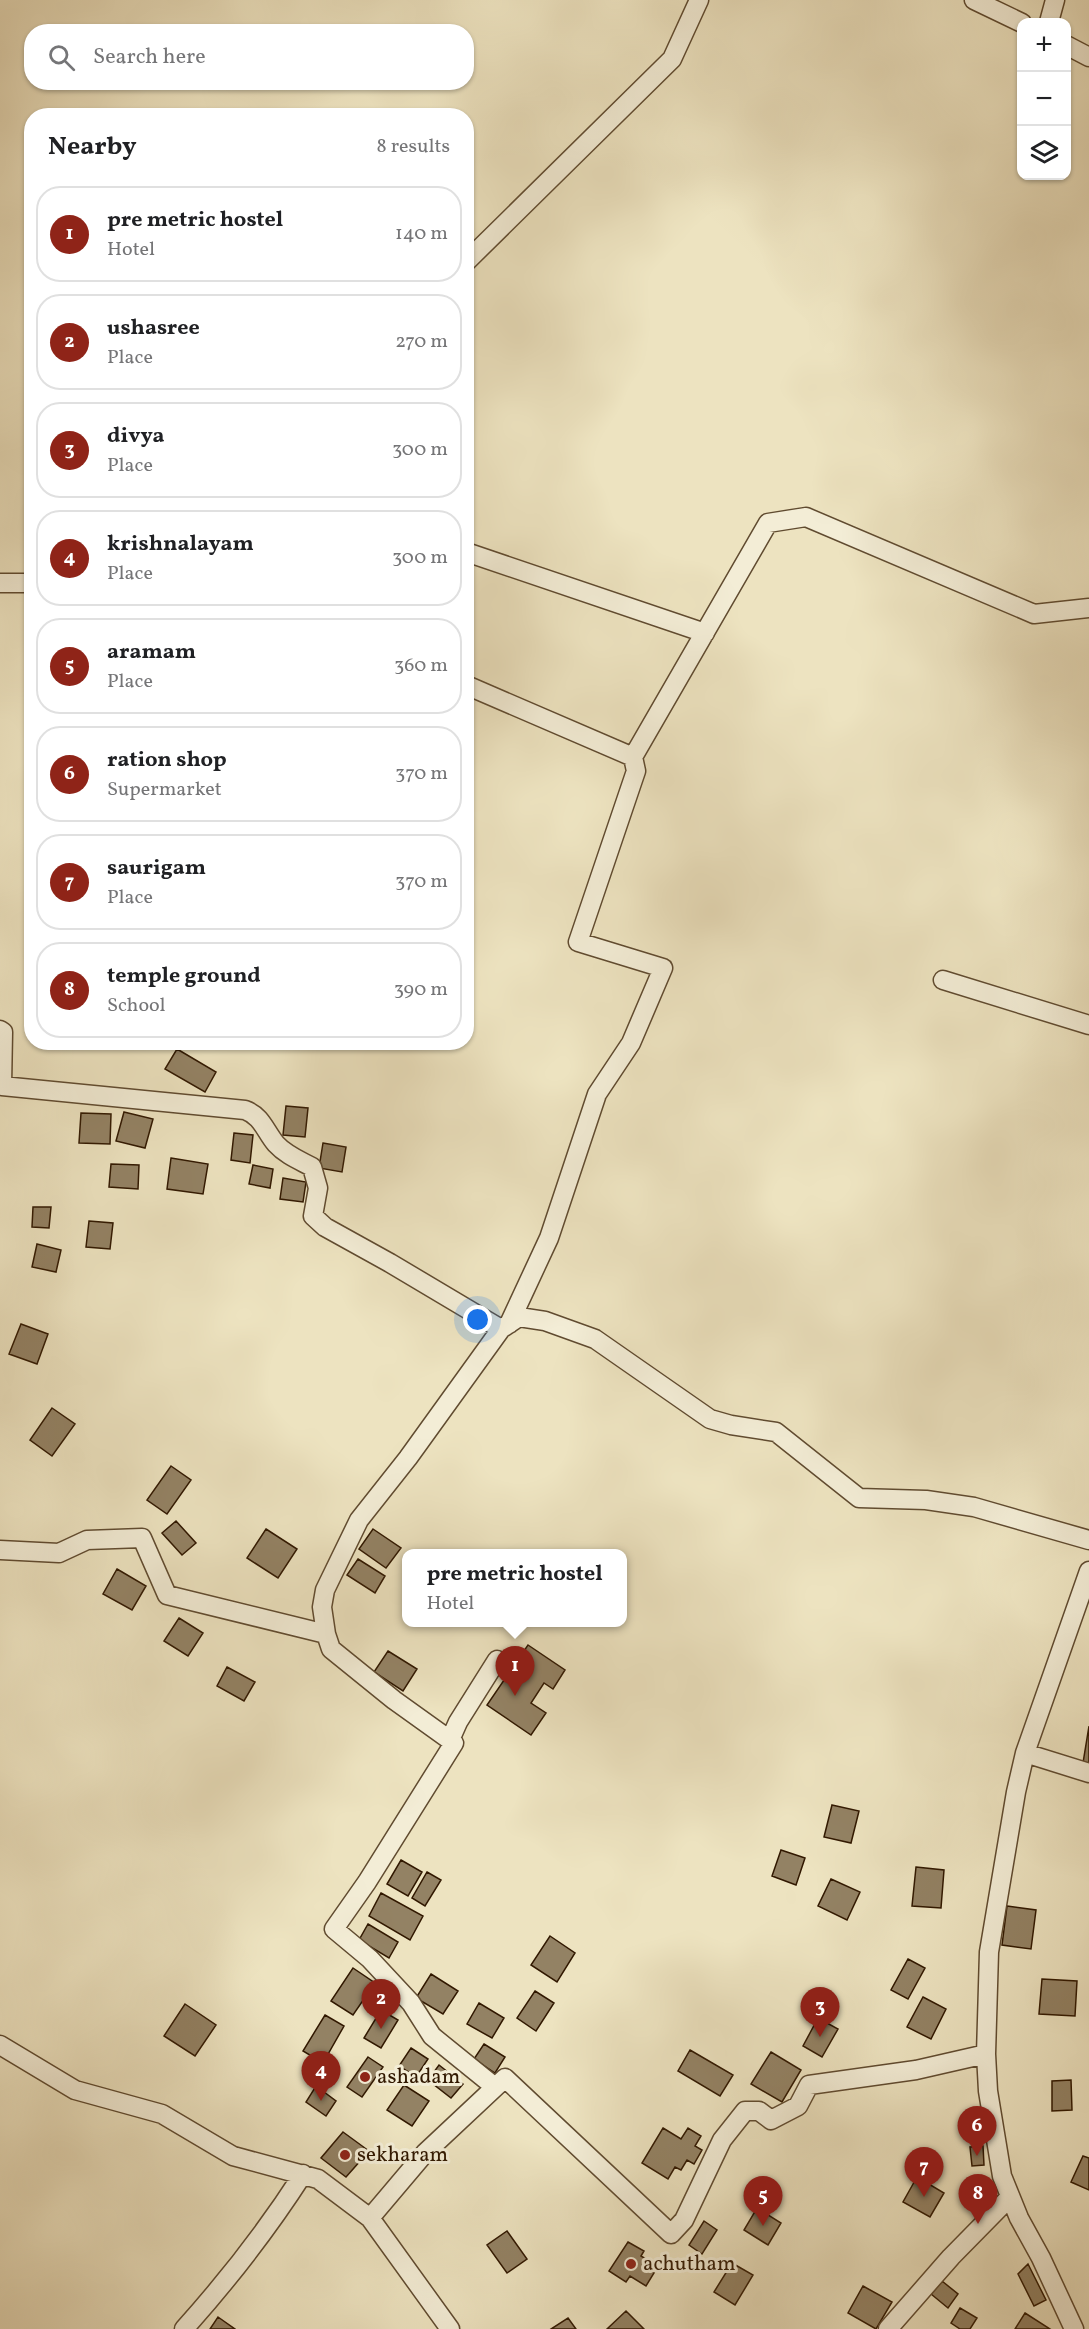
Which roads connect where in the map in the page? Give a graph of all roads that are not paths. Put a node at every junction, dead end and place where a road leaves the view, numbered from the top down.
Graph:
1 (699, 0) edge
2 (974, 0) edge
3 (1055, 0) edge
4 (1050, 18) edge
5 (1017, 21) edge
6 (1071, 48) edge
7 (1089, 57) edge
8 (474, 254) edge
9 (474, 555) edge
10 (0, 583) edge
11 (24, 583) edge
12 (1089, 608) edge
13 (705, 633) junction
14 (474, 688) edge
15 (633, 757) junction
16 (943, 980) dead end
17 (1089, 1025) edge
18 (0, 1030) edge
19 (505, 1326) junction
20 (1089, 1540) edge
21 (0, 1550) edge
22 (1089, 1571) edge
23 (326, 1634) junction
24 (497, 1660) dead end
25 (450, 1740) junction
26 (1024, 1753) junction
27 (1089, 1773) edge
28 (0, 2045) edge
29 (986, 2054) junction
30 (495, 2087) junction
31 (303, 2174) junction
32 (1010, 2197) junction
33 (370, 2218) junction
34 (184, 2329) edge
35 (450, 2329) edge
36 (888, 2329) edge
37 (1074, 2329) edge

1 - 8 street
2 - 5 street
3 - 4 street
6 - 7 street
9 - 13 street
10 - 11 street
12 - 13 street
13 - 15 street
14 - 15 street
15 - 19 street
16 - 17 street
18 - 19 street
19 - 20 street
19 - 23 street
21 - 23 street
22 - 26 street
23 - 25 street
24 - 25 street
25 - 30 street
26 - 27 street
26 - 29 street
28 - 31 street
29 - 30 street
29 - 32 street
30 - 33 street
31 - 33 street
31 - 34 street
32 - 36 street
32 - 37 street
33 - 35 street

